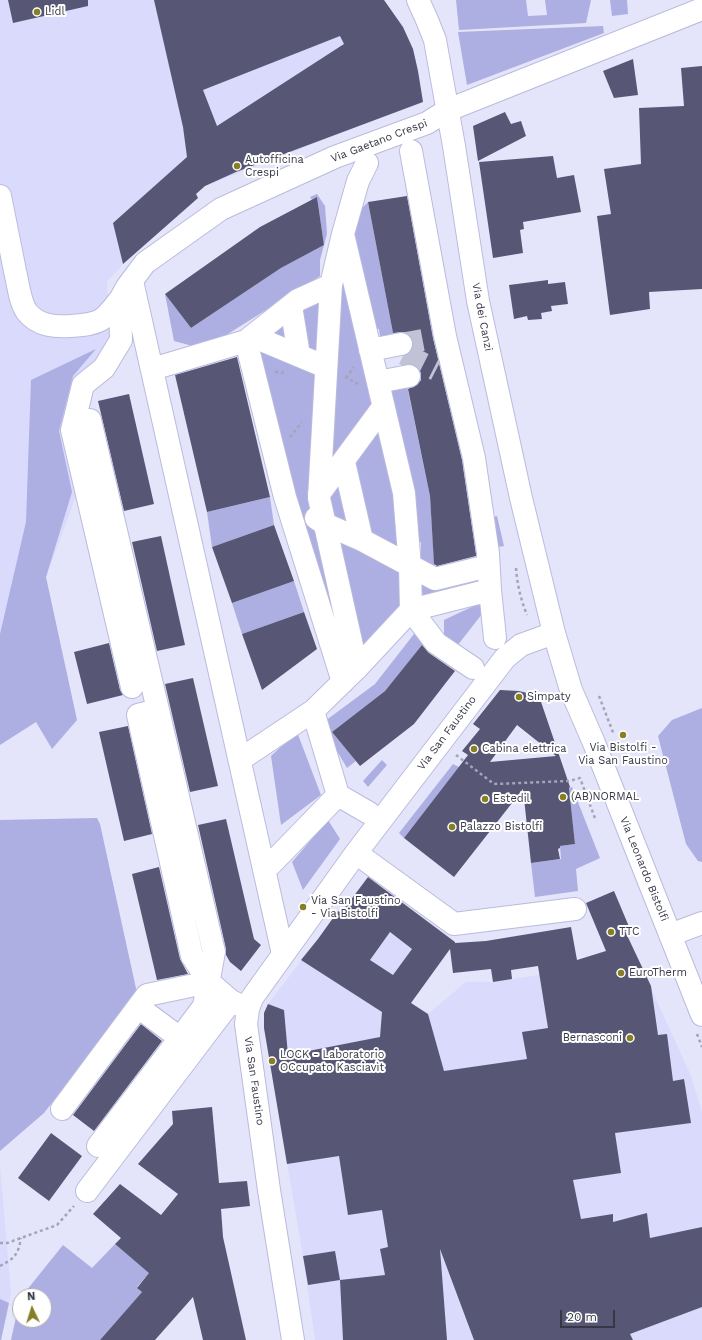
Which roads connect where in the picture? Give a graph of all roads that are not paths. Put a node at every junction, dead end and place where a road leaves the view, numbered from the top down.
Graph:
1 (418, 0) edge
2 (702, 9) edge
3 (448, 110) junction
4 (411, 150) dead end
5 (367, 163) dead end
6 (0, 196) edge
7 (343, 234) junction
8 (331, 285) junction
9 (126, 290) junction
10 (291, 306) junction
11 (249, 339) junction
12 (298, 355) junction
13 (159, 366) dead end
14 (326, 368) junction
15 (409, 376) dead end
16 (380, 394) junction
17 (90, 420) dead end
18 (344, 462) junction
19 (319, 494) junction
20 (285, 497) junction
21 (325, 524) junction
22 (362, 540) junction
23 (488, 566) junction
24 (410, 567) junction
25 (490, 590) junction
26 (411, 610) junction
27 (554, 633) junction
28 (495, 638) dead end
29 (473, 668) dead end
30 (350, 675) junction
31 (132, 687) dead end
32 (313, 711) junction
33 (247, 755) dead end
34 (338, 795) junction
35 (369, 813) dead end
36 (356, 853) junction
37 (271, 864) dead end
38 (575, 909) dead end
39 (702, 923) edge
40 (670, 935) junction
41 (283, 954) junction
42 (209, 982) junction
43 (239, 1005) junction
44 (138, 1007) junction
45 (702, 1015) edge
46 (180, 1038) junction
47 (62, 1109) dead end
48 (98, 1146) dead end
49 (87, 1191) road end
50 (293, 1340) edge

1 - 3 street, Via dei Canzi
2 - 3 street, Via Gaetano Crespi
3 - 9 street, Via Gaetano Crespi
3 - 27 street, Via dei Canzi
4 - 23 street
5 - 7 street
6 - 9 street, Via Gaetano Crespi
7 - 8 street
7 - 16 street
8 - 10 street
8 - 14 street
9 - 31 street
9 - 41 street
10 - 11 street
10 - 12 street
11 - 12 street
11 - 13 street
11 - 20 street
12 - 14 street
14 - 19 street
15 - 16 street
16 - 18 street
16 - 24 street
17 - 42 street
18 - 19 street
18 - 22 street
19 - 21 street
20 - 21 street
20 - 30 street
21 - 22 street
21 - 30 street
22 - 24 street
23 - 24 street
23 - 25 street
24 - 26 street
25 - 26 street
25 - 28 street
26 - 29 street
26 - 30 street
27 - 36 street, Via San Faustino
27 - 40 street, Via Leonardo Bistolfi
30 - 32 street
32 - 33 street
32 - 34 street
34 - 35 street
34 - 37 street
36 - 38 street
36 - 41 street, Via San Faustino
39 - 40 street
40 - 45 street, Via Leonardo Bistolfi
41 - 43 street, Via San Faustino
42 - 43 street
42 - 44 street
42 - 46 street
43 - 49 street
43 - 50 street, Via San Faustino
44 - 46 street
44 - 47 street
46 - 48 street

